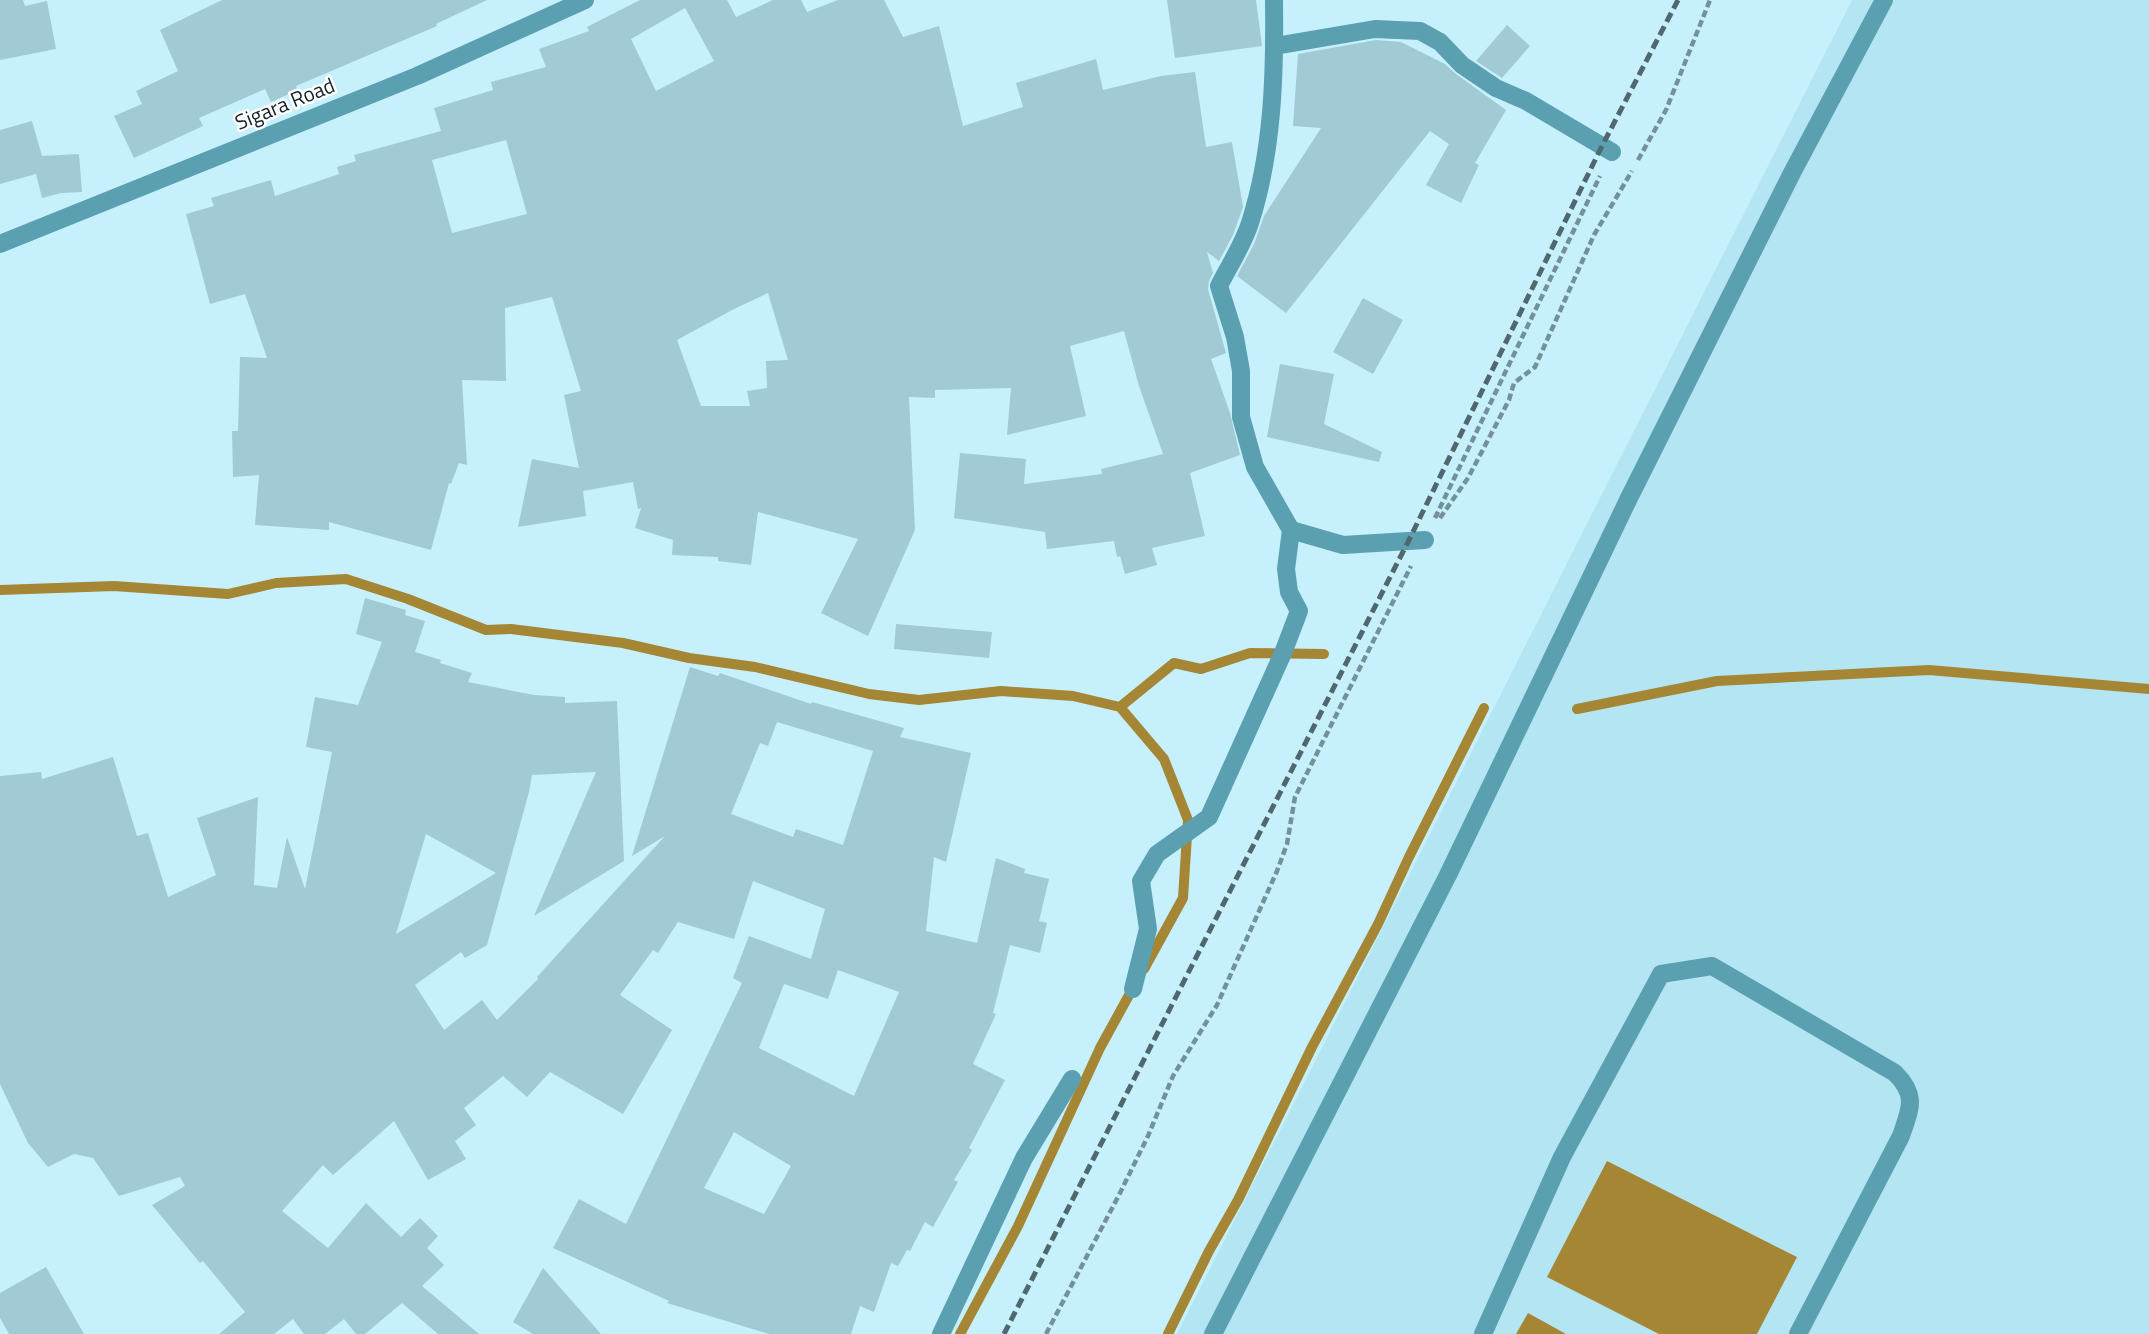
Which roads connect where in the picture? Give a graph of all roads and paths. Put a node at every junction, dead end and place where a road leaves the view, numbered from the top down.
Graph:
1 (585, 0) edge
2 (1274, 0) edge
3 (1710, 0) edge
4 (1884, 0) edge
5 (1275, 46) junction
6 (1612, 152) joint
7 (0, 244) edge
8 (1291, 530) junction
9 (1425, 540) junction
10 (1133, 989) dead end
11 (1072, 1079) dead end
12 (941, 1334) edge
13 (1046, 1334) edge
14 (1213, 1334) edge
15 (1483, 1334) edge
16 (1798, 1334) edge

1 - 7 street, Sigara Road
2 - 5 street
3 - 9 path
4 - 14 street
5 - 6 street
5 - 8 street
6 - 9 path
8 - 9 street
8 - 10 street
9 - 13 path
11 - 12 street
15 - 16 street

